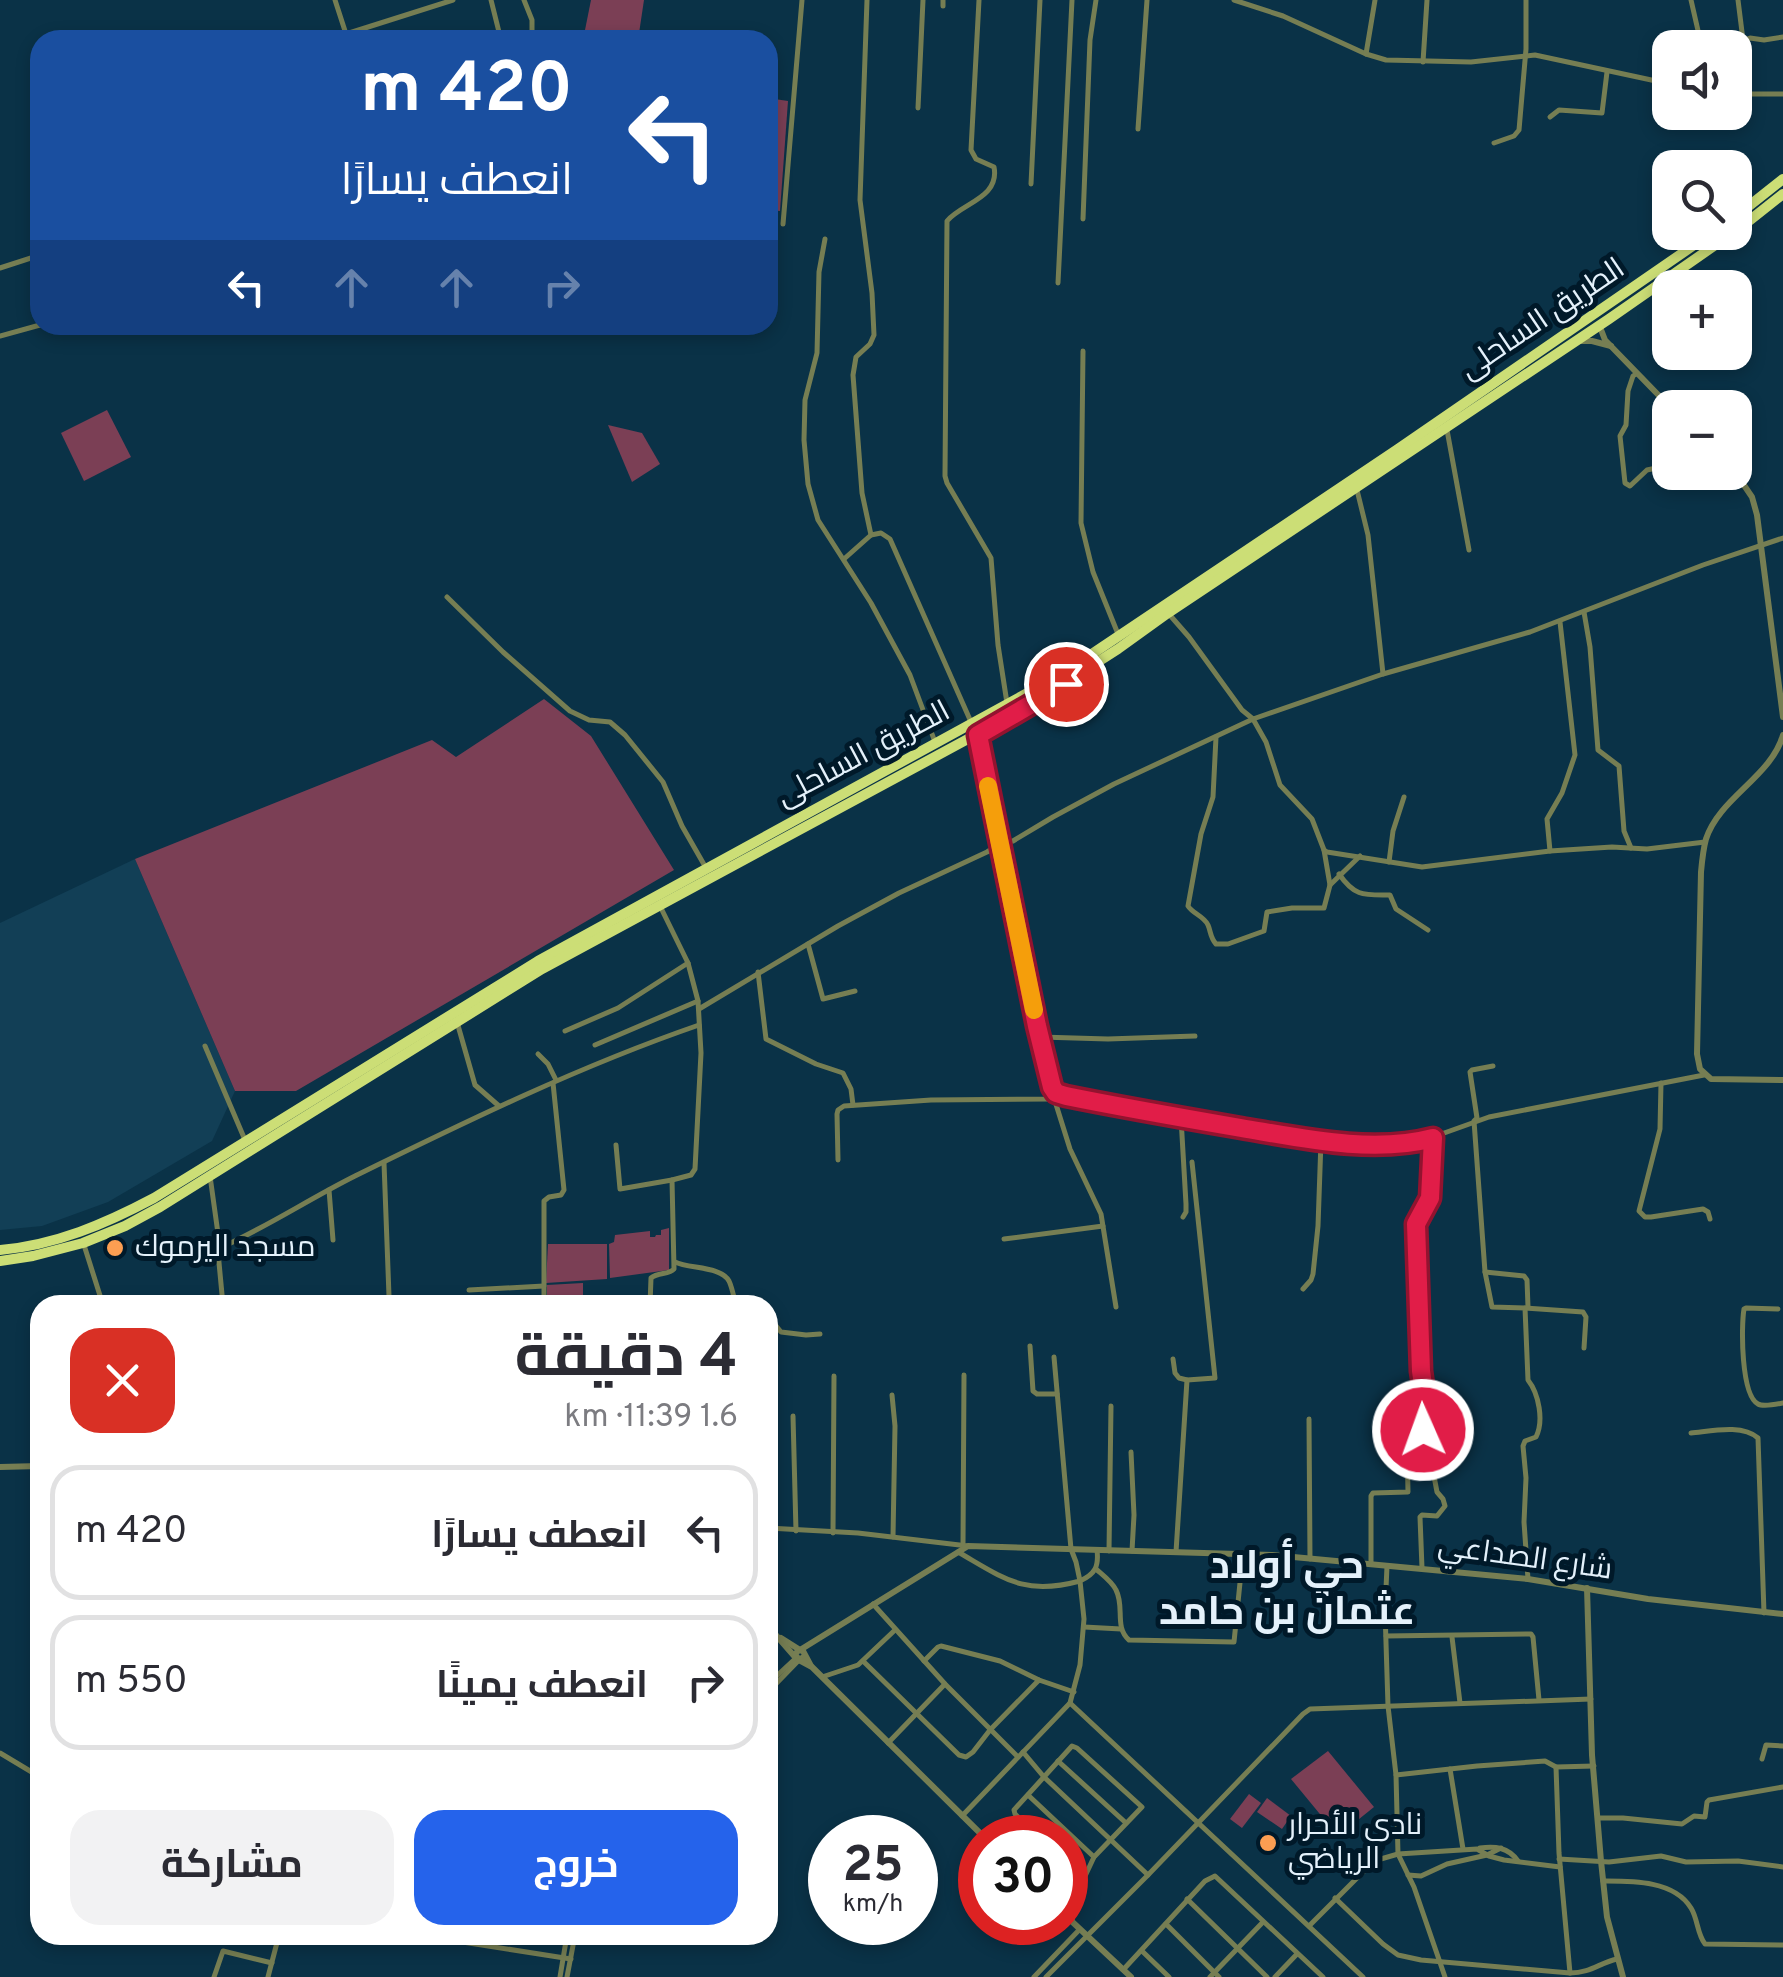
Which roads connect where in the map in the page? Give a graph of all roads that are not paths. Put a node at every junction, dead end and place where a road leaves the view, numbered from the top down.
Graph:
1 (335, 0) edge
2 (425, 0) edge
3 (453, 0) edge
4 (491, 0) edge
5 (524, 0) edge
6 (802, 0) edge
7 (867, 0) edge
8 (923, 0) edge
9 (979, 0) edge
10 (1040, 0) edge
11 (1072, 0) edge
12 (1096, 0) edge
13 (1147, 0) edge
14 (1234, 0) edge
15 (1374, 0) edge
16 (1427, 0) edge
17 (1526, 0) edge
18 (1691, 0) edge
19 (1738, 0) edge
20 (428, 8) junction
21 (345, 30) edge
22 (359, 30) edge
23 (499, 30) edge
24 (532, 30) edge
25 (1698, 30) edge
26 (1742, 30) edge
27 (1783, 37) edge
28 (1752, 39) edge
29 (1366, 54) junction
30 (1525, 56) junction
31 (1423, 62) junction
32 (1607, 72) junction
33 (1652, 81) edge
34 (1752, 94) edge
35 (1783, 94) edge
36 (918, 108) dead end
37 (1550, 116) dead end
38 (1138, 129) dead end
39 (1494, 142) dead end
40 (1783, 179) edge
41 (1031, 184) dead end
42 (1783, 194) edge
43 (1752, 204) edge
44 (1752, 218) edge
45 (1082, 219) dead end
46 (783, 224) dead end
47 (825, 239) dead end
48 (1688, 250) edge
49 (1708, 250) edge
50 (30, 258) edge
51 (0, 268) edge
52 (1058, 282) dead end
53 (1601, 324) junction
54 (30, 328) edge
55 (0, 336) edge
56 (1574, 341) junction
57 (1612, 347) junction
58 (1083, 351) dead end
59 (1638, 372) junction
60 (1654, 390) edge
61 (1446, 428) junction
62 (1424, 437) junction
63 (1652, 469) edge
64 (1356, 488) junction
65 (1747, 490) edge
66 (871, 535) junction
67 (1783, 538) edge
68 (1761, 545) junction
69 (1469, 550) dead end
70 (844, 558) junction
71 (448, 597) dead end
72 (1584, 612) junction
73 (1168, 613) junction
74 (1560, 621) junction
75 (1119, 637) junction
76 (1383, 674) junction
77 (1782, 697) edge
78 (1007, 706) junction
79 (1783, 717) edge
80 (1253, 720) junction
81 (975, 730) junction
82 (1783, 735) edge
83 (1216, 737) junction
84 (936, 745) junction
85 (868, 788) junction
86 (1404, 796) dead end
87 (1705, 842) junction
88 (1000, 844) junction
89 (1631, 848) junction
90 (1324, 850) junction
91 (1550, 852) junction
92 (1360, 856) junction
93 (1389, 862) junction
94 (706, 868) junction
95 (1339, 874) junction
96 (1330, 885) junction
97 (660, 906) junction
98 (1428, 930) dead end
99 (808, 944) junction
100 (688, 963) junction
101 (758, 972) junction
102 (855, 991) dead end
103 (698, 1001) junction
104 (700, 1009) junction
105 (456, 1022) junction
106 (698, 1025) junction
107 (565, 1031) dead end
108 (1195, 1036) dead end
109 (1040, 1037) junction
110 (595, 1044) dead end
111 (205, 1046) dead end
112 (538, 1054) dead end
113 (1492, 1066) dead end
114 (1704, 1075) junction
115 (1782, 1079) edge
116 (554, 1082) junction
117 (1661, 1083) junction
118 (1055, 1095) junction
119 (853, 1106) junction
120 (500, 1107) junction
121 (1181, 1118) junction
122 (292, 1119) junction
123 (1474, 1121) junction
124 (1433, 1138) junction
125 (245, 1141) junction
126 (1321, 1141) junction
127 (616, 1145) dead end
128 (838, 1160) dead end
129 (1192, 1162) dead end
130 (384, 1163) junction
131 (210, 1176) junction
132 (672, 1180) junction
133 (329, 1190) junction
134 (1183, 1217) dead end
135 (1710, 1220) dead end
136 (1103, 1226) junction
137 (1004, 1238) dead end
138 (333, 1240) dead end
139 (83, 1242) junction
140 (220, 1248) junction
141 (0, 1250) edge
142 (0, 1261) edge
143 (675, 1262) junction
144 (1485, 1272) junction
145 (544, 1286) junction
146 (1303, 1289) dead end
147 (468, 1290) dead end
148 (100, 1295) edge
149 (221, 1295) edge
150 (390, 1295) edge
151 (544, 1295) edge
152 (650, 1295) edge
153 (733, 1295) edge
154 (1116, 1307) dead end
155 (1526, 1308) junction
156 (1778, 1309) dead end
157 (778, 1328) edge
158 (820, 1334) dead end
159 (1030, 1346) dead end
160 (1584, 1348) dead end
161 (1054, 1358) dead end
162 (1174, 1360) dead end
163 (964, 1375) dead end
164 (834, 1376) dead end
165 (1188, 1380) junction
166 (1057, 1394) junction
167 (892, 1395) dead end
168 (1783, 1403) edge
169 (1111, 1406) dead end
170 (793, 1416) dead end
171 (1310, 1419) dead end
172 (1692, 1433) dead end
173 (1407, 1444) dead end
174 (1131, 1452) dead end
175 (30, 1466) edge
176 (0, 1467) edge
177 (778, 1529) edge
178 (796, 1531) junction
179 (833, 1533) junction
180 (893, 1537) junction
181 (963, 1548) junction
182 (1071, 1549) junction
183 (1097, 1550) junction
184 (1109, 1551) junction
185 (1132, 1551) junction
186 (1176, 1552) junction
187 (1243, 1553) junction
188 (1310, 1558) junction
189 (1372, 1564) junction
190 (1387, 1566) junction
191 (1422, 1568) junction
192 (1096, 1570) junction
193 (1528, 1579) junction
194 (1080, 1581) junction
195 (1587, 1588) junction
196 (872, 1604) junction
197 (1764, 1612) junction
198 (1783, 1614) edge
199 (1083, 1627) junction
200 (1120, 1628) junction
201 (895, 1630) junction
202 (778, 1636) edge
203 (1386, 1636) junction
204 (1452, 1636) junction
205 (799, 1656) junction
206 (863, 1661) junction
207 (924, 1661) junction
208 (778, 1675) edge
209 (822, 1676) junction
210 (778, 1680) edge
211 (1038, 1680) junction
212 (946, 1684) junction
213 (1074, 1692) junction
214 (1591, 1698) junction
215 (1539, 1700) junction
216 (1070, 1703) junction
217 (1460, 1704) junction
218 (1388, 1706) junction
219 (917, 1714) junction
220 (990, 1730) junction
221 (888, 1744) junction
222 (1783, 1746) edge
223 (0, 1753) edge
224 (1020, 1755) junction
225 (1762, 1759) dead end
226 (1058, 1760) junction
227 (1556, 1766) junction
228 (1594, 1766) junction
229 (1450, 1769) junction
230 (30, 1771) edge
231 (1396, 1775) junction
232 (1044, 1777) junction
233 (1783, 1787) edge
234 (1028, 1795) junction
235 (961, 1815) edge
236 (963, 1815) edge
237 (1016, 1815) edge
238 (1599, 1818) junction
239 (1126, 1823) junction
240 (1199, 1823) junction
241 (1110, 1838) junction
242 (1501, 1848) junction
243 (1463, 1849) junction
244 (1477, 1849) junction
245 (1398, 1854) junction
246 (1487, 1855) junction
247 (1094, 1857) junction
248 (1601, 1861) junction
249 (1519, 1862) junction
250 (1560, 1863) junction
251 (1783, 1867) edge
252 (1088, 1868) edge
253 (1408, 1874) junction
254 (1148, 1875) junction
255 (1422, 1876) junction
256 (1603, 1882) junction
257 (1414, 1887) junction
258 (1335, 1898) junction
259 (1188, 1900) junction
260 (1263, 1922) junction
261 (1166, 1924) junction
262 (1309, 1926) junction
263 (1088, 1928) edge
264 (1088, 1937) edge
265 (276, 1945) edge
266 (480, 1945) edge
267 (567, 1945) edge
268 (572, 1945) edge
269 (1069, 1945) edge
270 (1072, 1945) edge
271 (1783, 1945) edge
272 (1238, 1948) junction
273 (1141, 1950) junction
274 (1297, 1954) junction
275 (567, 1959) junction
276 (1617, 1959) junction
277 (1440, 1960) junction
278 (272, 1963) junction
279 (1123, 1970) junction
280 (1570, 1973) junction
281 (1214, 1976) edge
282 (214, 1977) edge
283 (268, 1977) edge
284 (564, 1977) edge
285 (1034, 1977) edge
286 (1046, 1977) edge
287 (1131, 1977) edge
288 (1169, 1977) edge
289 (1267, 1977) edge
290 (1275, 1977) edge
291 (1323, 1977) edge
292 (1363, 1977) edge
293 (1446, 1977) edge
294 (1623, 1977) edge

1 - 21 street
2 - 20 street
3 - 20 street
4 - 23 street
5 - 24 street
6 - 46 street
7 - 66 street
8 - 36 street
9 - 78 street
10 - 41 street
11 - 52 street
12 - 45 street
13 - 38 street
14 - 29 street
15 - 29 street
16 - 31 street
17 - 30 street
18 - 25 street
19 - 26 street
20 - 22 street
27 - 28 street
29 - 31 street
30 - 31 street
30 - 32 street
30 - 39 street
32 - 33 street
32 - 37 street
34 - 35 street
40 - 43 highway
42 - 44 highway, الطريق الساحلى
47 - 70 street
48 - 62 highway, الطريق الساحلى
49 - 53 highway, الطريق الساحلى
50 - 51 street
53 - 56 highway, الطريق الساحلى
53 - 57 street
54 - 55 street
56 - 57 street
56 - 61 highway, الطريق الساحلى
57 - 59 street
58 - 75 street
59 - 60 street
59 - 63 street
61 - 62 highway, الطريق الساحلى
61 - 69 street
62 - 64 highway, الطريق الساحلى
62 - 75 highway, الطريق الساحلى
64 - 73 highway, الطريق الساحلى
64 - 76 street
65 - 68 street
66 - 70 street
66 - 81 street
67 - 68 street
68 - 72 street
68 - 77 street
70 - 84 street
71 - 94 street
72 - 74 street
72 - 89 street
73 - 80 street
73 - 81 highway, الطريق الساحلى
74 - 76 street
74 - 91 street
75 - 78 highway, الطريق الساحلى
76 - 80 street
77 - 79 street
78 - 81 highway, الطريق الساحلى
80 - 83 street
80 - 90 street
81 - 84 highway, الطريق الساحلى
81 - 85 highway, الطريق الساحلى
81 - 88 street
82 - 87 street
83 - 88 street
83 - 96 street
84 - 85 highway, الطريق الساحلى
85 - 94 highway, الطريق الساحلى
85 - 97 highway, الطريق الساحلى
86 - 93 street
87 - 89 street
87 - 114 street
88 - 99 street
88 - 109 street
89 - 91 street
90 - 92 street
90 - 96 street
91 - 93 street
92 - 93 street
92 - 95 street
94 - 122 highway, الطريق الساحلى
95 - 96 street
95 - 98 street
97 - 100 street
97 - 105 highway, الطريق الساحلى
99 - 101 street
99 - 102 street
100 - 103 street
100 - 107 street
101 - 104 street
101 - 119 street
103 - 104 street
103 - 110 street
104 - 106 street
105 - 120 street
105 - 122 highway, الطريق الساحلى
106 - 116 street
106 - 132 street
108 - 109 street
109 - 118 street
111 - 125 street
112 - 116 street
113 - 123 street
114 - 115 street
114 - 117 street
116 - 120 street
116 - 145 street
117 - 123 street
117 - 135 street
118 - 119 street
118 - 121 street
118 - 136 street
119 - 128 street
120 - 130 street
121 - 126 street
121 - 134 street
122 - 125 highway, الطريق الساحلى
122 - 131 highway, الطريق الساحلى
123 - 124 street
123 - 144 street
124 - 126 street
124 - 191 street
125 - 141 highway, الطريق الساحلى
126 - 146 street
127 - 132 street
129 - 165 street
130 - 133 street
130 - 150 street
131 - 139 highway, الطريق الساحلى
131 - 140 street
132 - 143 street
133 - 138 street
133 - 140 street
136 - 137 street
136 - 154 street
139 - 142 highway, الطريق الساحلى
139 - 148 street
140 - 149 street
143 - 152 street
143 - 153 street
144 - 155 street
144 - 155 street
145 - 147 street
145 - 151 street
155 - 160 street
155 - 193 street
156 - 168 street
157 - 158 street
159 - 166 street
161 - 166 street
162 - 165 street
163 - 181 street
164 - 179 street
165 - 186 street
166 - 182 street
167 - 180 street
169 - 184 street
170 - 178 street
171 - 188 street
172 - 197 street
173 - 189 street
174 - 185 street
175 - 176 street
177 - 178 street
178 - 179 street
179 - 180 street
180 - 181 street
181 - 182 street, شارع الصداعي
181 - 194 street
181 - 196 street
182 - 183 street, شارع الصداعي
182 - 194 street
183 - 184 street, شارع الصداعي
183 - 192 street
184 - 185 street, شارع الصداعي
185 - 186 street, شارع الصداعي
186 - 187 street, شارع الصداعي
187 - 188 street, شارع الصداعي
187 - 200 street
188 - 189 street, شارع الصداعي
189 - 190 street, شارع الصداعي
190 - 191 street, شارع الصداعي
190 - 203 street
191 - 193 street, شارع الصداعي
192 - 194 street
192 - 200 street
193 - 195 street, شارع الصداعي
194 - 199 street
195 - 197 street, شارع الصداعي
195 - 214 street
196 - 201 street
196 - 205 street
197 - 198 street, شارع الصداعي
199 - 200 street
199 - 213 street
201 - 206 street
201 - 207 street
202 - 205 street
203 - 204 street
203 - 218 street
204 - 215 street
204 - 217 street
205 - 208 street
205 - 209 street
205 - 210 street
206 - 209 street
206 - 219 street
207 - 211 street
207 - 212 street
209 - 221 street
211 - 213 street
211 - 220 street
212 - 219 street
212 - 220 street
213 - 216 street
214 - 215 street
214 - 228 street
215 - 217 street
216 - 224 street
216 - 240 street
217 - 218 street
218 - 231 street
218 - 240 street
219 - 220 street
219 - 221 street
220 - 224 street
221 - 235 street
222 - 225 street
223 - 230 street
224 - 232 street
224 - 236 street
226 - 232 street
226 - 239 street
226 - 239 street
227 - 228 street
227 - 229 street
227 - 250 street
228 - 238 street
229 - 231 street
229 - 243 street
231 - 245 street
232 - 234 street
232 - 241 street
233 - 238 street
234 - 237 street
234 - 247 street
238 - 248 street
239 - 241 street
240 - 254 street
240 - 262 street
241 - 247 street
241 - 254 street
242 - 244 street
242 - 246 street
242 - 249 street
243 - 244 street
243 - 245 street
244 - 246 street
245 - 253 street
245 - 258 street
246 - 249 street
246 - 255 street
247 - 252 street
248 - 250 street
248 - 251 street
248 - 256 street
249 - 250 street
250 - 280 street
253 - 255 street
253 - 257 street
254 - 263 street
255 - 257 street
256 - 271 street
256 - 276 street
257 - 277 street
258 - 262 street
258 - 277 street
259 - 260 street
259 - 261 street
259 - 272 street
260 - 272 street
260 - 274 street
261 - 273 street
261 - 281 street
262 - 292 street
264 - 279 street
265 - 278 street
266 - 275 street
267 - 275 street
268 - 275 street
269 - 285 street
270 - 286 street
272 - 281 street
272 - 289 street
273 - 279 street
273 - 288 street
274 - 290 street
274 - 291 street
275 - 284 street
276 - 280 street
276 - 294 street
277 - 280 street
277 - 293 street
278 - 282 street
278 - 283 street
279 - 287 street

